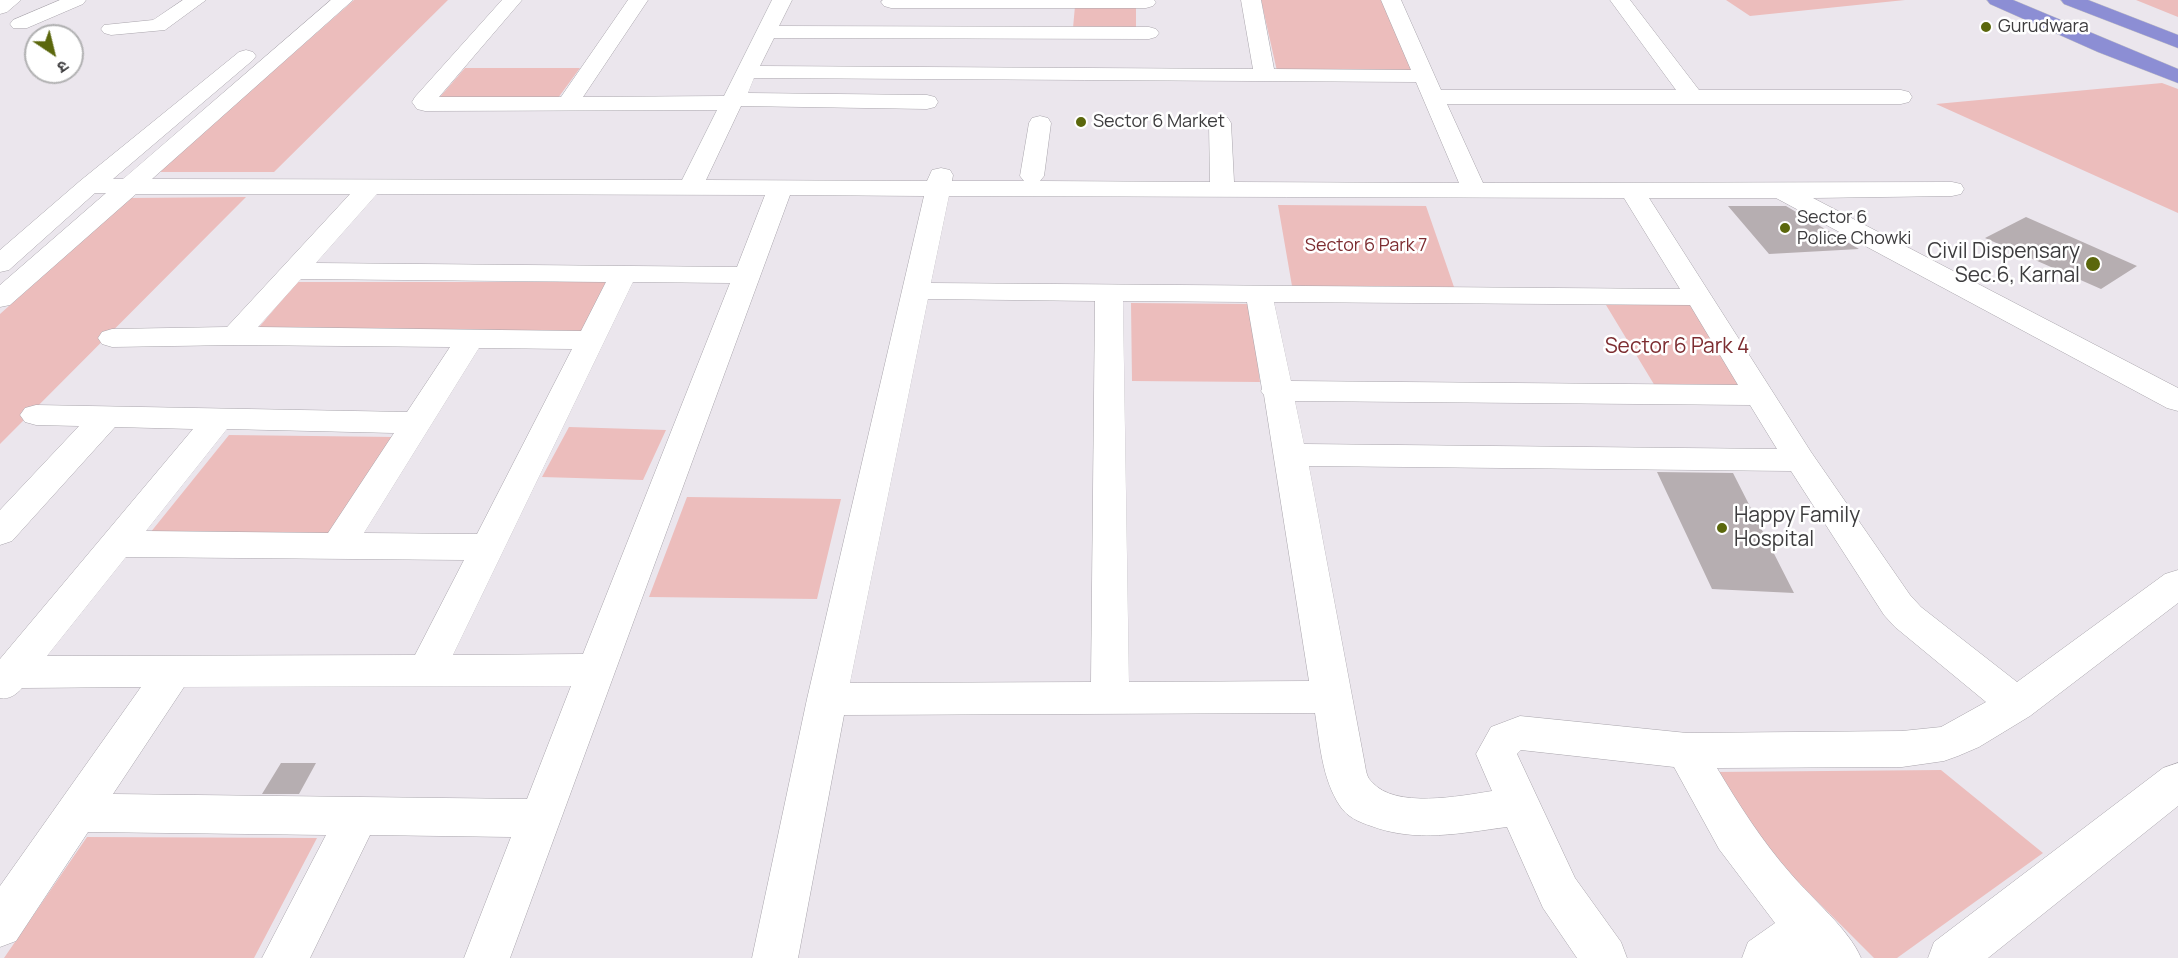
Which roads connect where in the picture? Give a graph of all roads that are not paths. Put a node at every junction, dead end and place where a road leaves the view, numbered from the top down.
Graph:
1 (11, 0) edge
2 (76, 0) edge
3 (196, 0) edge
4 (313, 0) edge
5 (343, 0) edge
6 (512, 0) edge
7 (638, 0) edge
8 (782, 0) edge
9 (1251, 0) edge
10 (1391, 0) edge
11 (1620, 0) edge
12 (1997, 0) edge
13 (2040, 0) edge
14 (2071, 0) edge
15 (2109, 0) edge
16 (892, 1) edge
17 (1146, 1) edge
18 (0, 8) edge
19 (20, 24) dead end
20 (2178, 28) edge
21 (111, 29) dead end
22 (765, 32) junction
23 (882, 32) junction
24 (1149, 33) junction
25 (2178, 42) edge
26 (2178, 54) edge
27 (746, 72) junction
28 (1152, 74) junction
29 (1265, 75) junction
30 (1424, 75) junction
31 (2178, 77) edge
32 (1900, 97) dead end
33 (1434, 98) junction
34 (1693, 98) junction
35 (732, 101) junction
36 (927, 102) dead end
37 (567, 104) junction
38 (1040, 123) dead end
39 (1221, 123) dead end
40 (1032, 176) junction
41 (694, 180) junction
42 (940, 182) junction
43 (1222, 183) junction
44 (1471, 184) junction
45 (133, 185) junction
46 (89, 186) junction
47 (371, 186) junction
48 (780, 188) junction
49 (1952, 189) dead end
50 (1632, 190) junction
51 (1781, 191) junction
52 (0, 264) edge
53 (294, 271) junction
54 (623, 274) junction
55 (747, 274) junction
56 (916, 291) junction
57 (1109, 293) junction
58 (1259, 294) junction
59 (1698, 297) junction
60 (0, 299) edge
61 (235, 336) junction
62 (112, 338) dead end
63 (469, 340) junction
64 (590, 340) junction
65 (1276, 391) junction
66 (1759, 395) junction
67 (2178, 401) edge
68 (36, 416) dead end
69 (106, 417) junction
70 (218, 419) junction
71 (416, 423) junction
72 (1290, 455) junction
73 (1800, 460) junction
74 (0, 532) edge
75 (116, 544) junction
76 (338, 546) junction
77 (487, 547) junction
78 (2178, 584) edge
79 (597, 670) junction
80 (426, 671) junction
81 (173, 672) junction
82 (6, 680) edge
83 (1331, 697) junction
84 (1110, 698) junction
85 (827, 699) junction
86 (2016, 704) junction
87 (1687, 751) junction
88 (2178, 781) edge
89 (1519, 806) junction
90 (76, 813) junction
91 (358, 816) junction
92 (541, 818) junction
93 (0, 925) edge
94 (1823, 943) edge
95 (285, 958) edge
96 (488, 958) edge
97 (775, 958) edge
98 (1604, 958) edge
99 (1764, 958) edge
100 (1951, 958) edge

1 - 18 street
2 - 19 street
3 - 21 street
4 - 46 street
5 - 45 street
6 - 37 street
7 - 37 street
8 - 22 street
9 - 29 street
10 - 30 street
11 - 34 street
12 - 31 highway
13 - 26 highway
14 - 25 highway
15 - 20 highway
16 - 17 street
16 - 23 street
17 - 24 street
22 - 23 street
22 - 27 street
23 - 24 street
24 - 28 street
27 - 28 street
27 - 35 street
28 - 29 street
29 - 30 street
30 - 33 street
32 - 34 street
33 - 34 street
33 - 44 street
35 - 36 street
35 - 37 street
35 - 41 street
38 - 40 street
39 - 43 street
40 - 42 street
40 - 43 street
41 - 42 street
41 - 47 street
41 - 48 street
42 - 43 street
42 - 48 street
42 - 56 street
43 - 44 street
44 - 50 street
45 - 46 street
45 - 47 street
45 - 60 street
46 - 52 street
47 - 53 street
48 - 55 street
49 - 51 street
50 - 51 street
50 - 59 street
51 - 67 street
53 - 54 street
53 - 61 street
54 - 55 street
54 - 64 street
55 - 79 street
56 - 57 street
56 - 85 street
57 - 58 street
57 - 84 street
58 - 59 street
58 - 65 street
59 - 66 street
61 - 62 street
61 - 63 street
63 - 64 street
63 - 71 street
64 - 77 street
65 - 66 street
65 - 72 street
66 - 73 street
68 - 69 street
69 - 70 street
69 - 74 street
70 - 71 street
70 - 75 street
71 - 76 street
72 - 73 street
72 - 83 street
73 - 86 street
75 - 76 street
75 - 82 street
76 - 77 street
77 - 80 street
78 - 86 street
79 - 80 street
79 - 92 street
80 - 81 street
81 - 82 street
81 - 90 street
83 - 84 street
83 - 89 street
84 - 85 street
85 - 97 street
86 - 87 street
87 - 89 street
87 - 94 street
88 - 100 street
89 - 98 street
90 - 91 street
90 - 93 street
91 - 92 street
91 - 95 street
92 - 96 street
94 - 99 street

